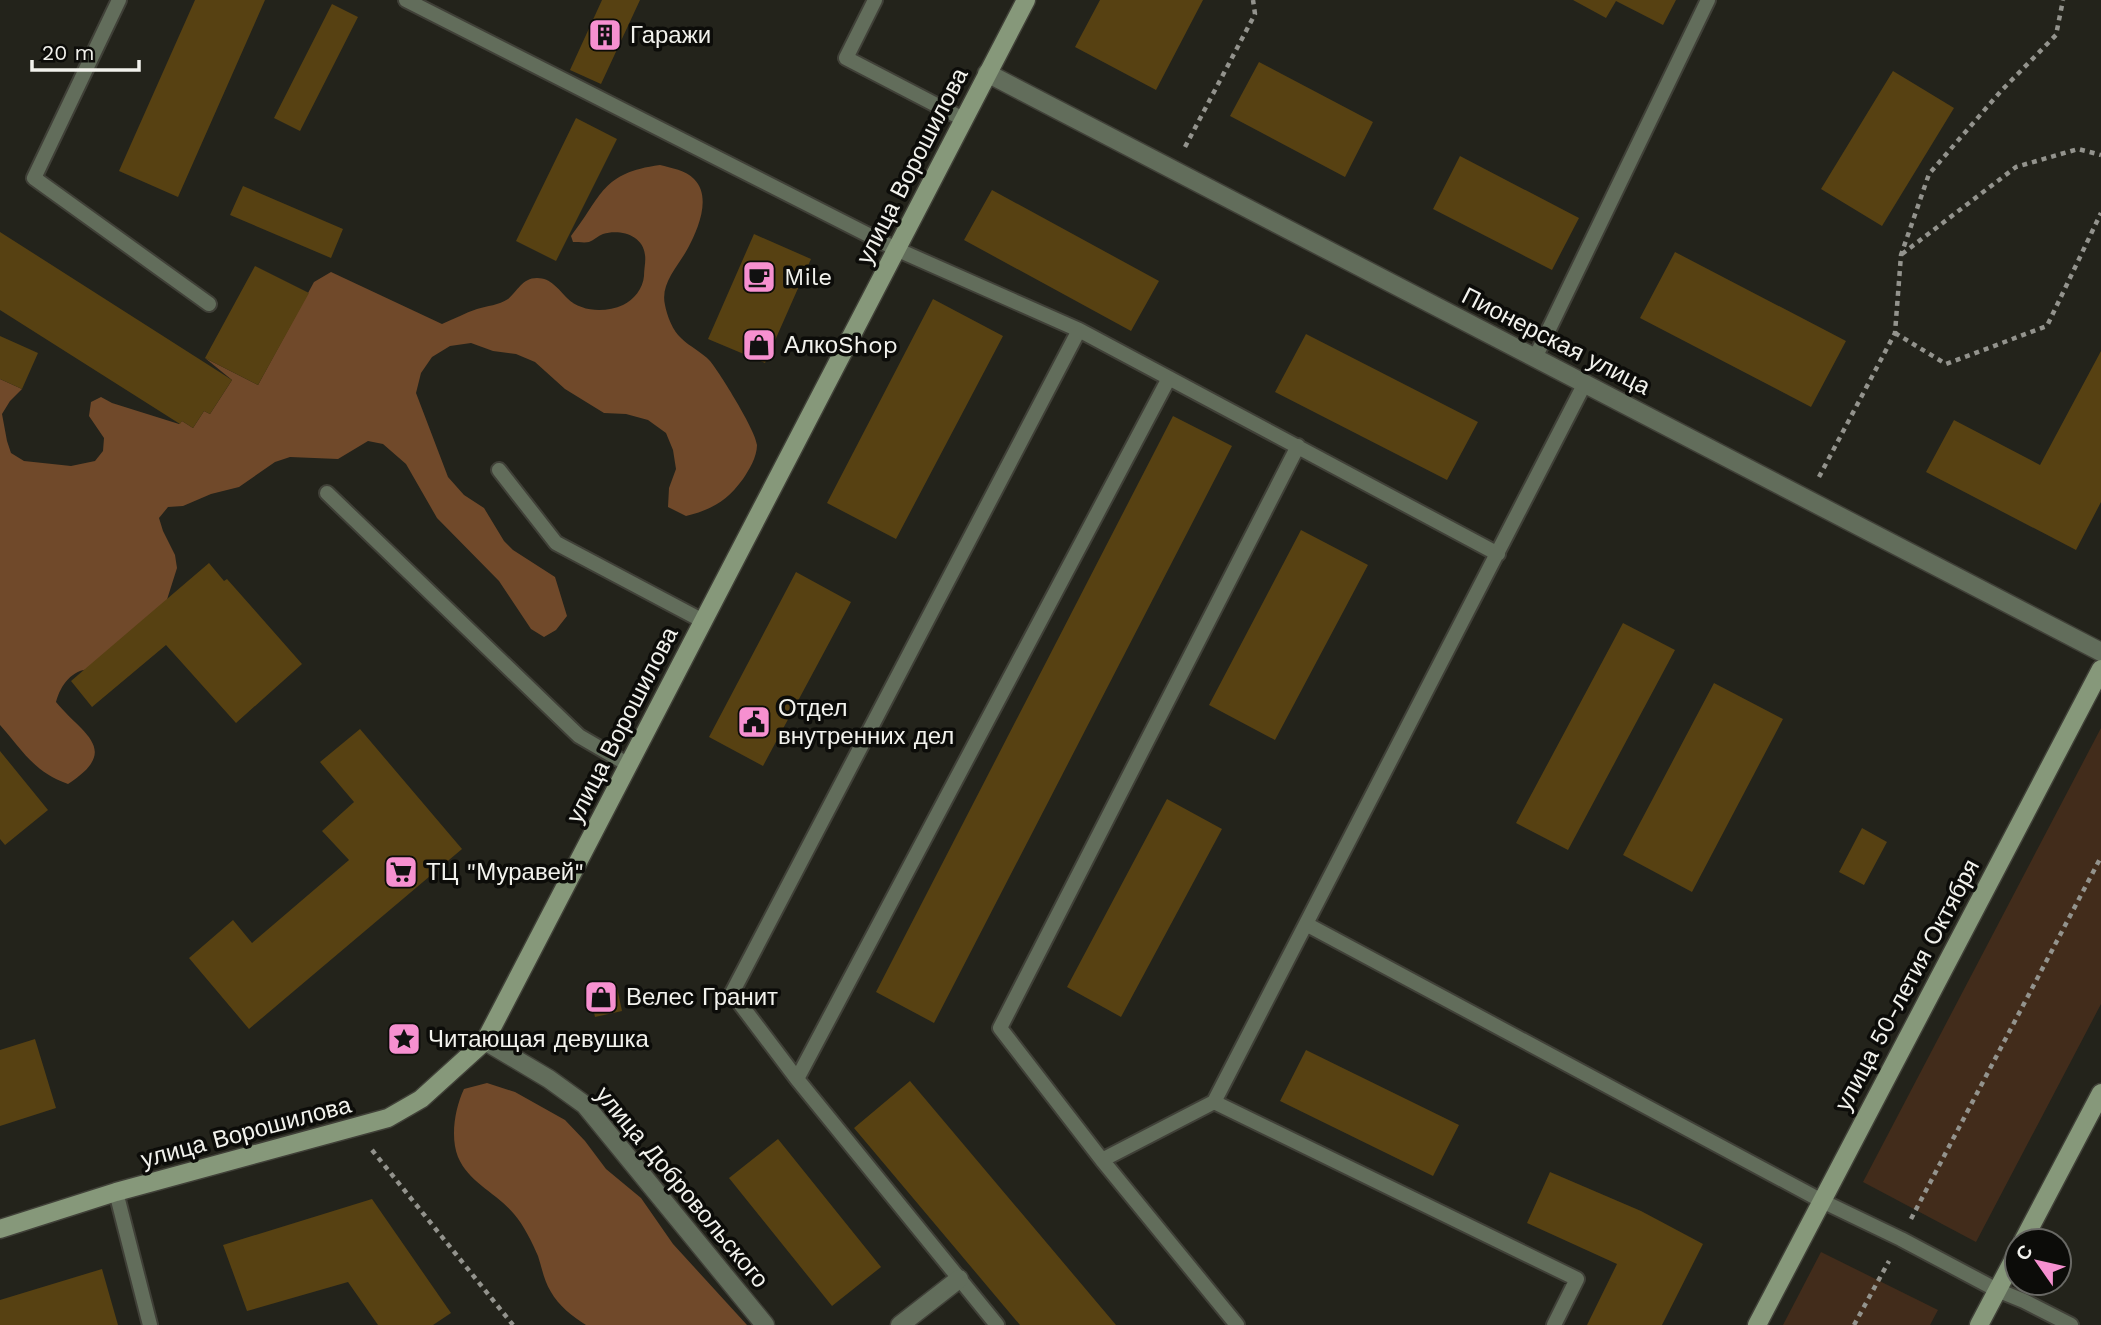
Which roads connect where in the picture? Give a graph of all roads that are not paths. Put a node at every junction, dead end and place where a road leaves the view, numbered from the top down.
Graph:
1 (119, 0) edge
2 (406, 0) edge
3 (875, 0) edge
4 (1026, 0) edge
5 (1708, 0) edge
6 (988, 72) junction
7 (963, 119) junction
8 (896, 249) junction
9 (209, 304) dead end
10 (1079, 330) junction
11 (1535, 358) junction
12 (1169, 378) junction
13 (1585, 383) junction
14 (1298, 446) junction
15 (499, 470) dead end
16 (327, 492) dead end
17 (1498, 554) junction
18 (703, 621) junction
19 (2101, 652) edge
20 (2101, 668) edge
21 (629, 765) junction
22 (1306, 924) junction
23 (485, 1041) junction
24 (797, 1079) junction
25 (2101, 1093) edge
26 (1214, 1102) junction
27 (1102, 1160) junction
28 (116, 1192) junction
29 (1822, 1201) junction
30 (2030, 1227) edge
31 (0, 1229) edge
32 (958, 1279) junction
33 (2003, 1279) edge
34 (1997, 1290) junction
35 (150, 1325) edge
36 (765, 1325) edge
37 (900, 1325) edge
38 (997, 1325) edge
39 (1237, 1325) edge
40 (1554, 1325) edge
41 (1757, 1325) edge
42 (1979, 1325) edge
43 (2071, 1325) edge

1 - 9 lane
2 - 8 lane
3 - 7 lane
4 - 6 main road, улица Ворошилова
5 - 11 lane
6 - 7 main road, улица Ворошилова
6 - 11 street, Пионерская улица
7 - 8 main road, улица Ворошилова
8 - 10 lane
8 - 18 main road, улица Ворошилова
10 - 12 lane
10 - 24 lane
11 - 13 street, Пионерская улица
12 - 14 lane
12 - 24 lane
13 - 17 lane
13 - 19 street, Пионерская улица
14 - 17 lane
14 - 27 lane
15 - 18 lane
16 - 21 lane
17 - 22 lane
18 - 21 main road, улица Ворошилова
20 - 29 main road, улица 50-летия Октября
21 - 23 main road, улица Ворошилова
22 - 26 lane
22 - 29 lane
23 - 28 main road, улица Ворошилова
23 - 36 street, улица Добровольского
24 - 32 lane
25 - 30 main road
26 - 27 lane
26 - 40 lane
27 - 39 lane
28 - 31 main road, улица Ворошилова
28 - 35 lane
29 - 34 lane
29 - 41 main road, улица 50-летия Октября
32 - 37 street
32 - 38 lane
33 - 34 main road
34 - 42 main road
34 - 43 lane

